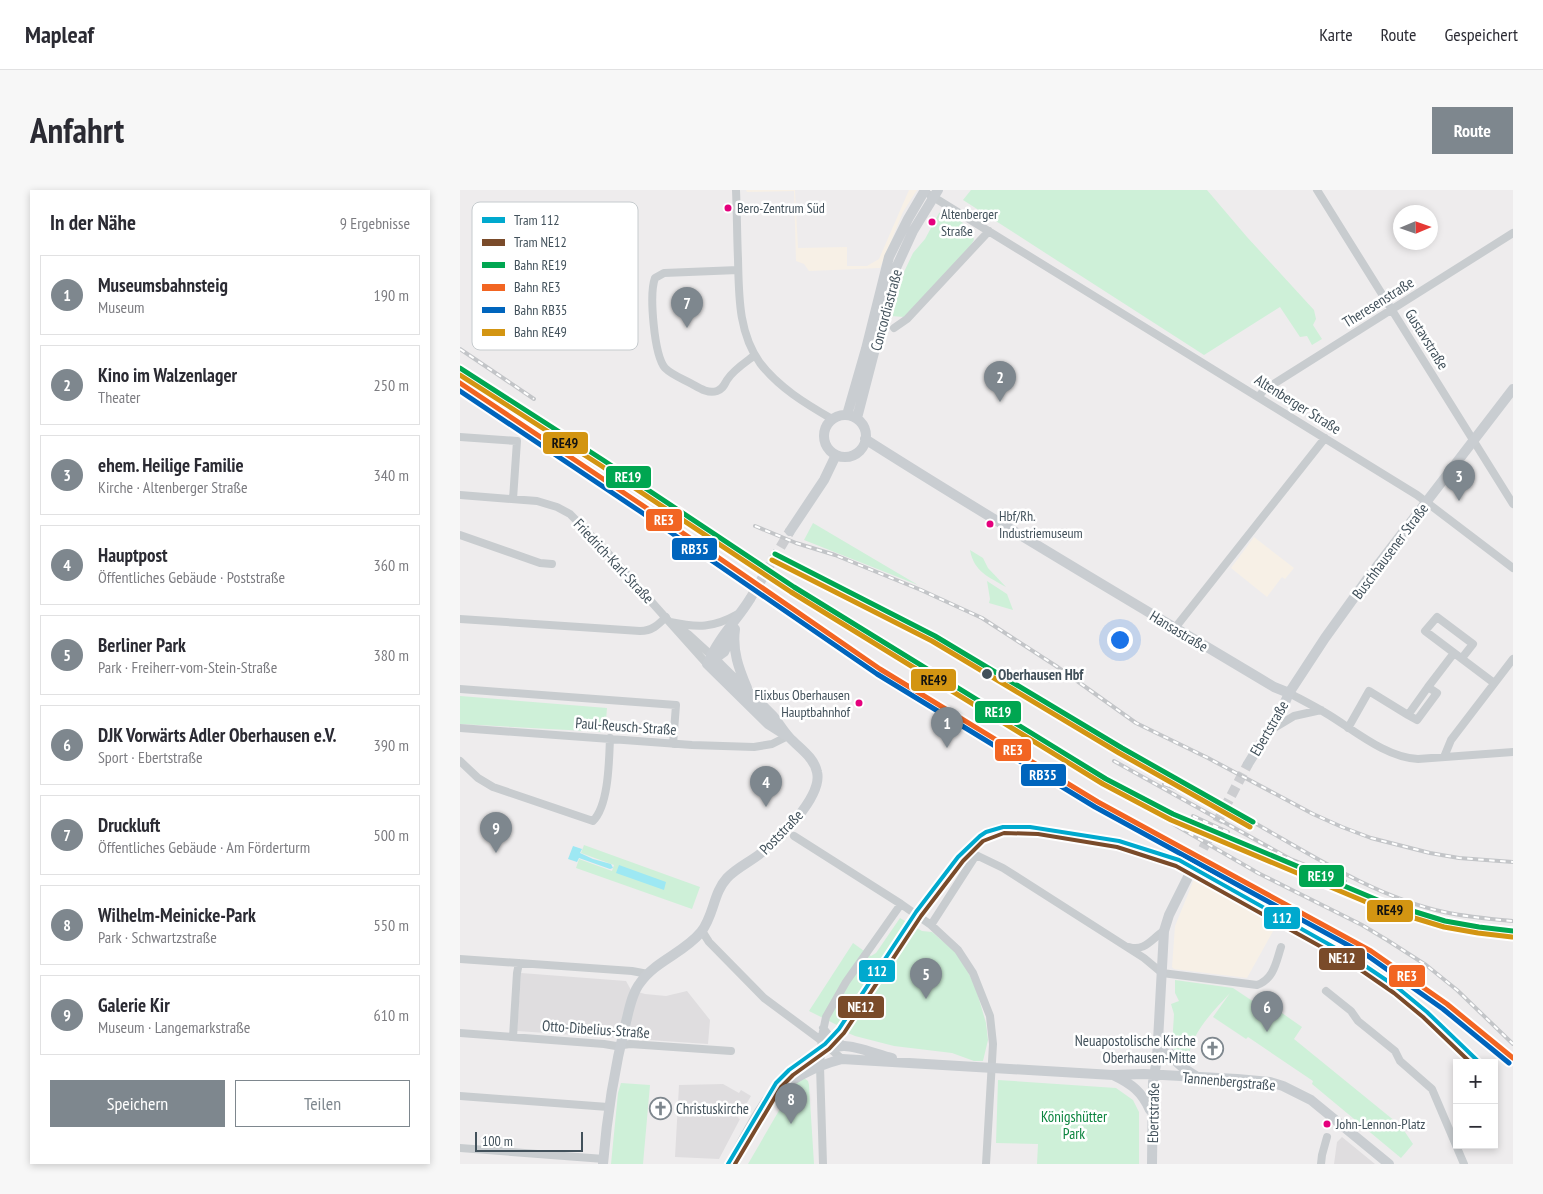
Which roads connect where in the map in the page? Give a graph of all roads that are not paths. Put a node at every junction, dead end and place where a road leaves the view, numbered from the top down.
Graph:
1 (736, 190) edge
2 (1317, 190) edge
3 (930, 192) edge
4 (989, 231) junction
5 (1513, 233) edge
6 (738, 270) junction
7 (1392, 309) junction
8 (894, 328) dead end
9 (755, 355) junction
10 (1513, 389) edge
11 (1259, 396) junction
12 (852, 417) junction
13 (832, 419) junction
14 (460, 437) edge
15 (1325, 438) junction
16 (865, 439) junction
17 (1475, 440) junction
18 (836, 455) junction
19 (460, 495) edge
20 (513, 499) junction
21 (1427, 502) junction
22 (1513, 504) edge
23 (790, 531) tunnel mouth
24 (460, 535) edge
25 (552, 564) dead end
26 (1513, 568) edge
27 (750, 598) tunnel mouth
28 (742, 612) junction
29 (460, 618) edge
30 (670, 621) junction
31 (1175, 628) junction
32 (735, 630) junction
33 (1454, 653) junction
34 (1462, 658) junction
35 (1513, 659) edge
36 (711, 660) junction
37 (1494, 683) junction
38 (460, 689) edge
39 (1289, 693) junction
40 (750, 694) junction
41 (1321, 710) junction
42 (460, 728) edge
43 (1348, 728) junction
44 (1269, 731) junction
45 (788, 736) junction
46 (610, 738) junction
47 (673, 744) junction
48 (1513, 752) edge
49 (1444, 757) junction
50 (460, 761) edge
51 (1248, 764) tunnel mouth
52 (816, 766) joint
53 (794, 836) dead end
54 (1189, 875) tunnel mouth
55 (901, 904) junction
56 (931, 925) junction
57 (702, 931) junction
58 (1164, 931) junction
59 (1125, 946) junction
60 (1281, 947) dead end
61 (460, 959) edge
62 (520, 964) junction
63 (1162, 973) junction
64 (648, 974) junction
65 (1326, 991) dead end
66 (823, 1028) junction
67 (1159, 1030) junction
68 (460, 1033) edge
69 (513, 1037) junction
70 (822, 1041) junction
71 (620, 1046) junction
72 (845, 1046) junction
73 (731, 1051) dead end
74 (825, 1051) junction
75 (842, 1059) junction
76 (922, 1064) junction
77 (820, 1066) junction
78 (991, 1067) junction
79 (1113, 1075) junction
80 (1154, 1075) junction
81 (1197, 1077) junction
82 (460, 1096) edge
83 (768, 1100) junction
84 (608, 1107) junction
85 (1152, 1115) junction
86 (1327, 1137) dead end
87 (460, 1148) edge
88 (604, 1162) edge
89 (730, 1164) edge
90 (824, 1164) edge
91 (986, 1164) edge
92 (1152, 1164) edge
93 (1322, 1164) edge
94 (1390, 1164) edge
95 (1464, 1164) edge

1 - 6 street
2 - 7 street, Gustavstraße
3 - 4 street, Altenberger Straße
3 - 12 main road, Concordiastraße
4 - 8 street
4 - 11 street, Altenberger Straße
5 - 7 street, Theresenstraße
6 - 9 street
6 - 9 street
7 - 11 street, Theresenstraße
7 - 17 street, Gustavstraße
9 - 13 street
10 - 17 main road, Buschhausener Straße
11 - 15 street, Altenberger Straße
12 - 13 main road
12 - 16 main road
13 - 18 main road
14 - 20 street
15 - 21 street, Altenberger Straße
15 - 31 street
16 - 18 main road
16 - 31 main road, Hansastraße
17 - 21 main road, Buschhausener Straße
17 - 22 street, Gustavstraße
18 - 23 main road
19 - 20 street, Friedrich-Karl-Straße
20 - 30 street, Friedrich-Karl-Straße
21 - 26 street, Altenberger Straße
21 - 39 main road, Buschhausener Straße
24 - 25 street
27 - 28 main road
28 - 30 street
28 - 32 main road
28 - 36 main road
29 - 30 street
30 - 36 street, Friedrich-Karl-Straße
31 - 39 main road, Hansastraße
32 - 36 main road
32 - 40 main road
33 - 34 street
33 - 34 street
33 - 43 street
34 - 37 street
35 - 37 street
36 - 40 main road, Friedrich-Karl-Straße
36 - 45 main road, Friedrich-Karl-Straße
37 - 49 street
38 - 47 street
39 - 41 street, Hansastraße
39 - 44 main road, Ebertstraße
40 - 45 main road, Friedrich-Karl-Straße
41 - 43 street, Hansastraße
41 - 44 street
42 - 46 street, Paul-Reusch-Straße
43 - 49 street, Hansastraße
44 - 51 main road, Ebertstraße
45 - 47 street, Paul-Reusch-Straße
45 - 52 main road, Friedrich-Karl-Straße
46 - 47 street, Paul-Reusch-Straße
46 - 50 street
48 - 49 street, Hansastraße
52 - 57 main road, Poststraße
53 - 55 street
54 - 58 main road, Ebertstraße
55 - 56 street
55 - 66 street
56 - 59 street
56 - 78 street
57 - 64 main road
57 - 70 street
58 - 59 street
58 - 63 main road, Ebertstraße
59 - 63 street
60 - 63 street
61 - 62 street
62 - 64 street
62 - 69 street
63 - 67 main road, Ebertstraße
64 - 71 main road
65 - 95 street
66 - 70 street
66 - 72 street, Tannenbergstraße
67 - 80 main road, Ebertstraße
67 - 81 main road
68 - 69 street, Otto-Dibelius-Straße
69 - 71 street, Otto-Dibelius-Straße
70 - 74 street
71 - 73 street, Otto-Dibelius-Straße
71 - 84 main road
72 - 74 main road, Tannenbergstraße
72 - 76 main road, Tannenbergstraße
74 - 75 street
74 - 77 street
74 - 83 main road, Tannenbergstraße
75 - 76 main road, Tannenbergstraße
75 - 77 main road, Tannenbergstraße
76 - 78 main road, Tannenbergstraße
77 - 83 main road, Tannenbergstraße
77 - 90 street
78 - 79 main road, Tannenbergstraße
78 - 91 street
79 - 80 main road, Tannenbergstraße
79 - 85 main road
80 - 81 main road, Tannenbergstraße
80 - 85 main road, Ebertstraße
81 - 94 main road, Tannenbergstraße
82 - 84 street
83 - 89 main road, Tannenbergstraße
84 - 88 main road
85 - 92 main road, Ebertstraße
86 - 93 street
87 - 88 street

